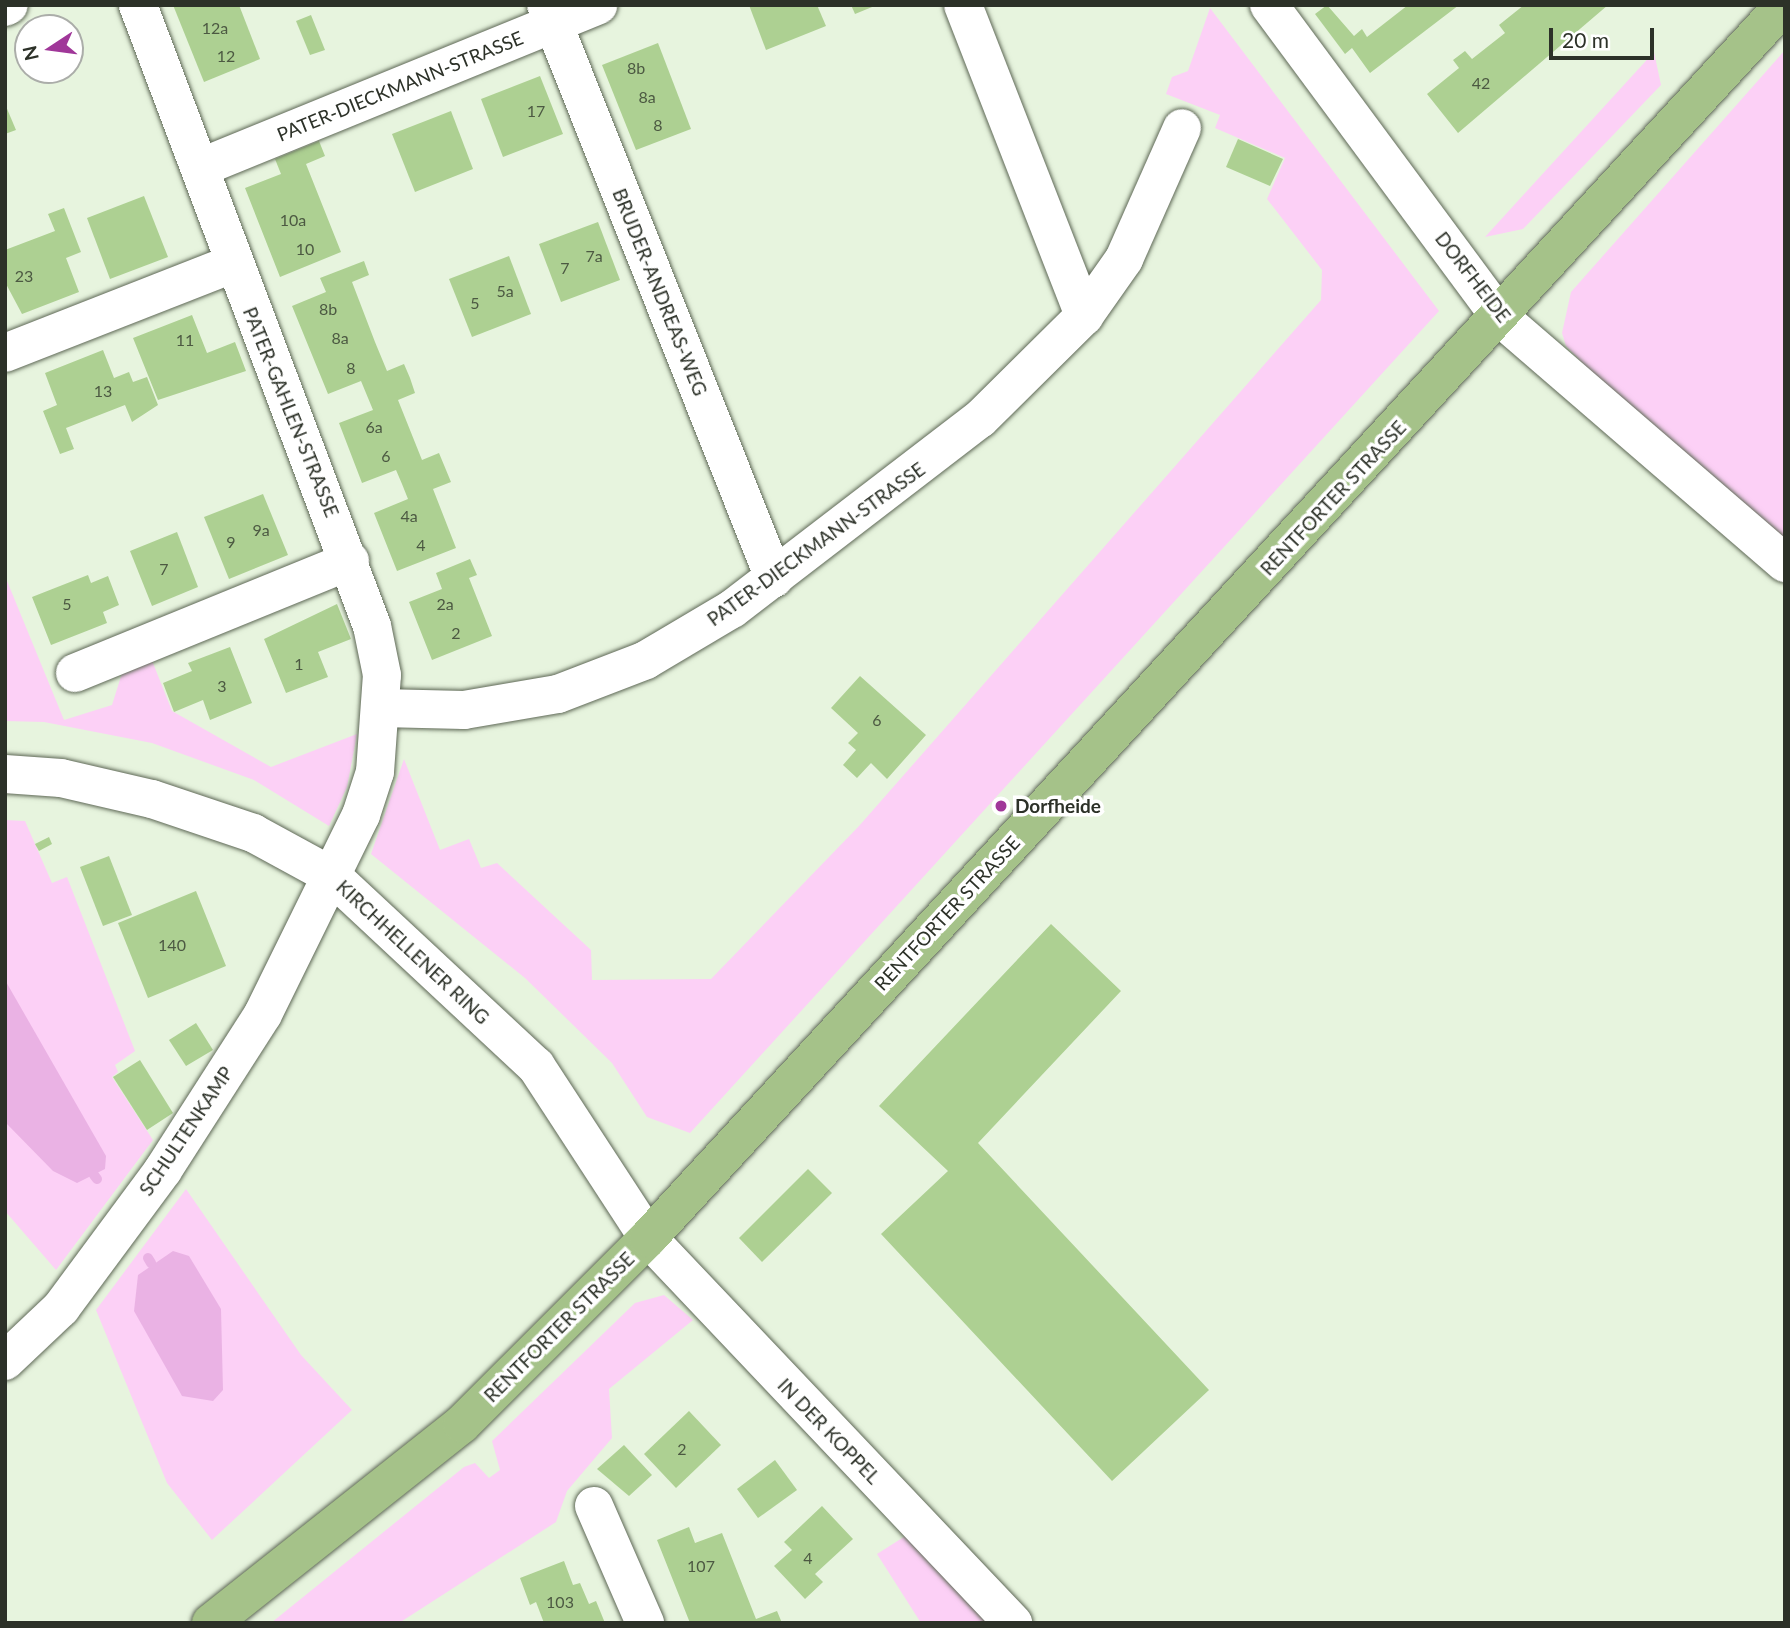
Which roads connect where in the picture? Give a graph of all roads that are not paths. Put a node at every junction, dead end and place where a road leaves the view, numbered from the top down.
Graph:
1 (138, 5) edge
2 (598, 5) edge
3 (963, 5) edge
4 (1269, 5) edge
5 (1784, 5) edge
6 (550, 14) edge
7 (1182, 128) dead end
8 (202, 167) junction
9 (232, 264) junction
10 (1084, 316) junction
11 (1501, 318) junction
12 (5, 353) edge
13 (350, 561) junction
14 (1785, 563) edge
15 (774, 578) junction
16 (75, 673) dead end
17 (381, 708) junction
18 (5, 774) edge
19 (332, 876) junction
20 (648, 1238) junction
21 (5, 1361) edge
22 (594, 1506) dead end
23 (211, 1623) edge
24 (645, 1623) edge
25 (1013, 1623) edge

1 - 8 street, PATER-GAHLEN-STRASSE
2 - 6 street, PATER-DIECKMANN-STRASSE
3 - 10 street
4 - 11 street, DORFHEIDE
5 - 11 main road, RENTFORTER STRASSE
6 - 8 street, PATER-DIECKMANN-STRASSE
6 - 15 street, BRUDER-ANDREAS-WEG
7 - 10 street, PATER-DIECKMANN-STRASSE
8 - 9 street, PATER-GAHLEN-STRASSE
9 - 12 street
9 - 13 street, PATER-GAHLEN-STRASSE
10 - 15 street, PATER-DIECKMANN-STRASSE
11 - 14 street, DORFHEIDE
11 - 20 main road, RENTFORTER STRASSE
13 - 16 street
13 - 17 street, PATER-GAHLEN-STRASSE
15 - 17 street, PATER-DIECKMANN-STRASSE
17 - 19 street, PATER-GAHLEN-STRASSE
18 - 19 street, KIRCHHELLENER RING
19 - 20 street, KIRCHHELLENER RING
19 - 21 street, SCHULTENKAMP
20 - 23 main road, RENTFORTER STRASSE
20 - 25 street, IN DER KOPPEL
22 - 24 street

